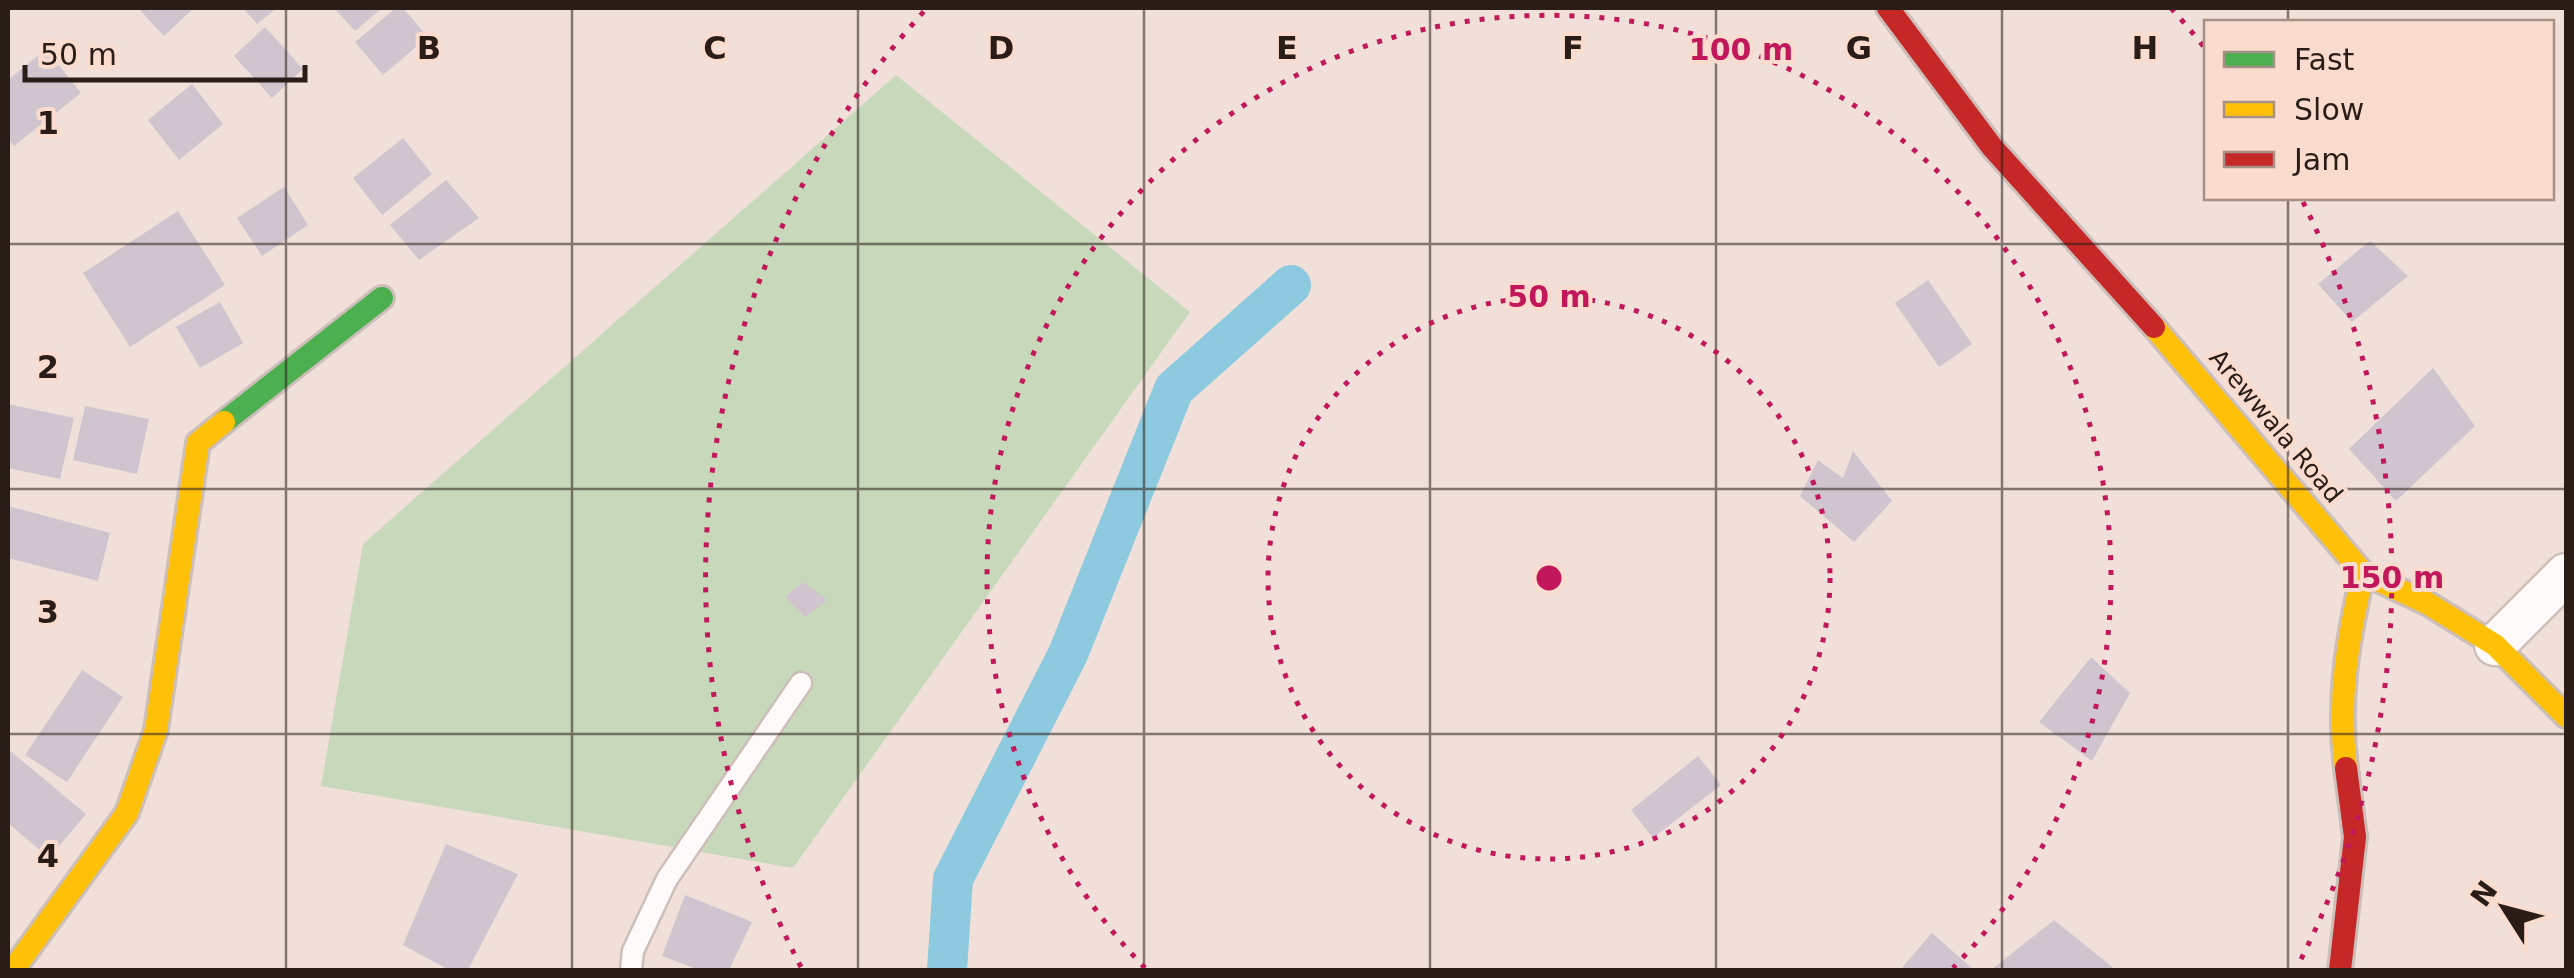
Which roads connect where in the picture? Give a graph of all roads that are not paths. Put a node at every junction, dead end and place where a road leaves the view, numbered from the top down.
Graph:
1 (1888, 8) edge
2 (382, 298) dead end
3 (2363, 573) junction
4 (2566, 574) edge
5 (2495, 645) junction
6 (801, 683) dead end
7 (2566, 716) edge
8 (12, 970) edge
9 (631, 970) edge
10 (2340, 970) edge

1 - 3 street, Arewwala Road
2 - 8 street
3 - 5 street
3 - 10 street
4 - 5 street
5 - 7 street
6 - 9 lane

